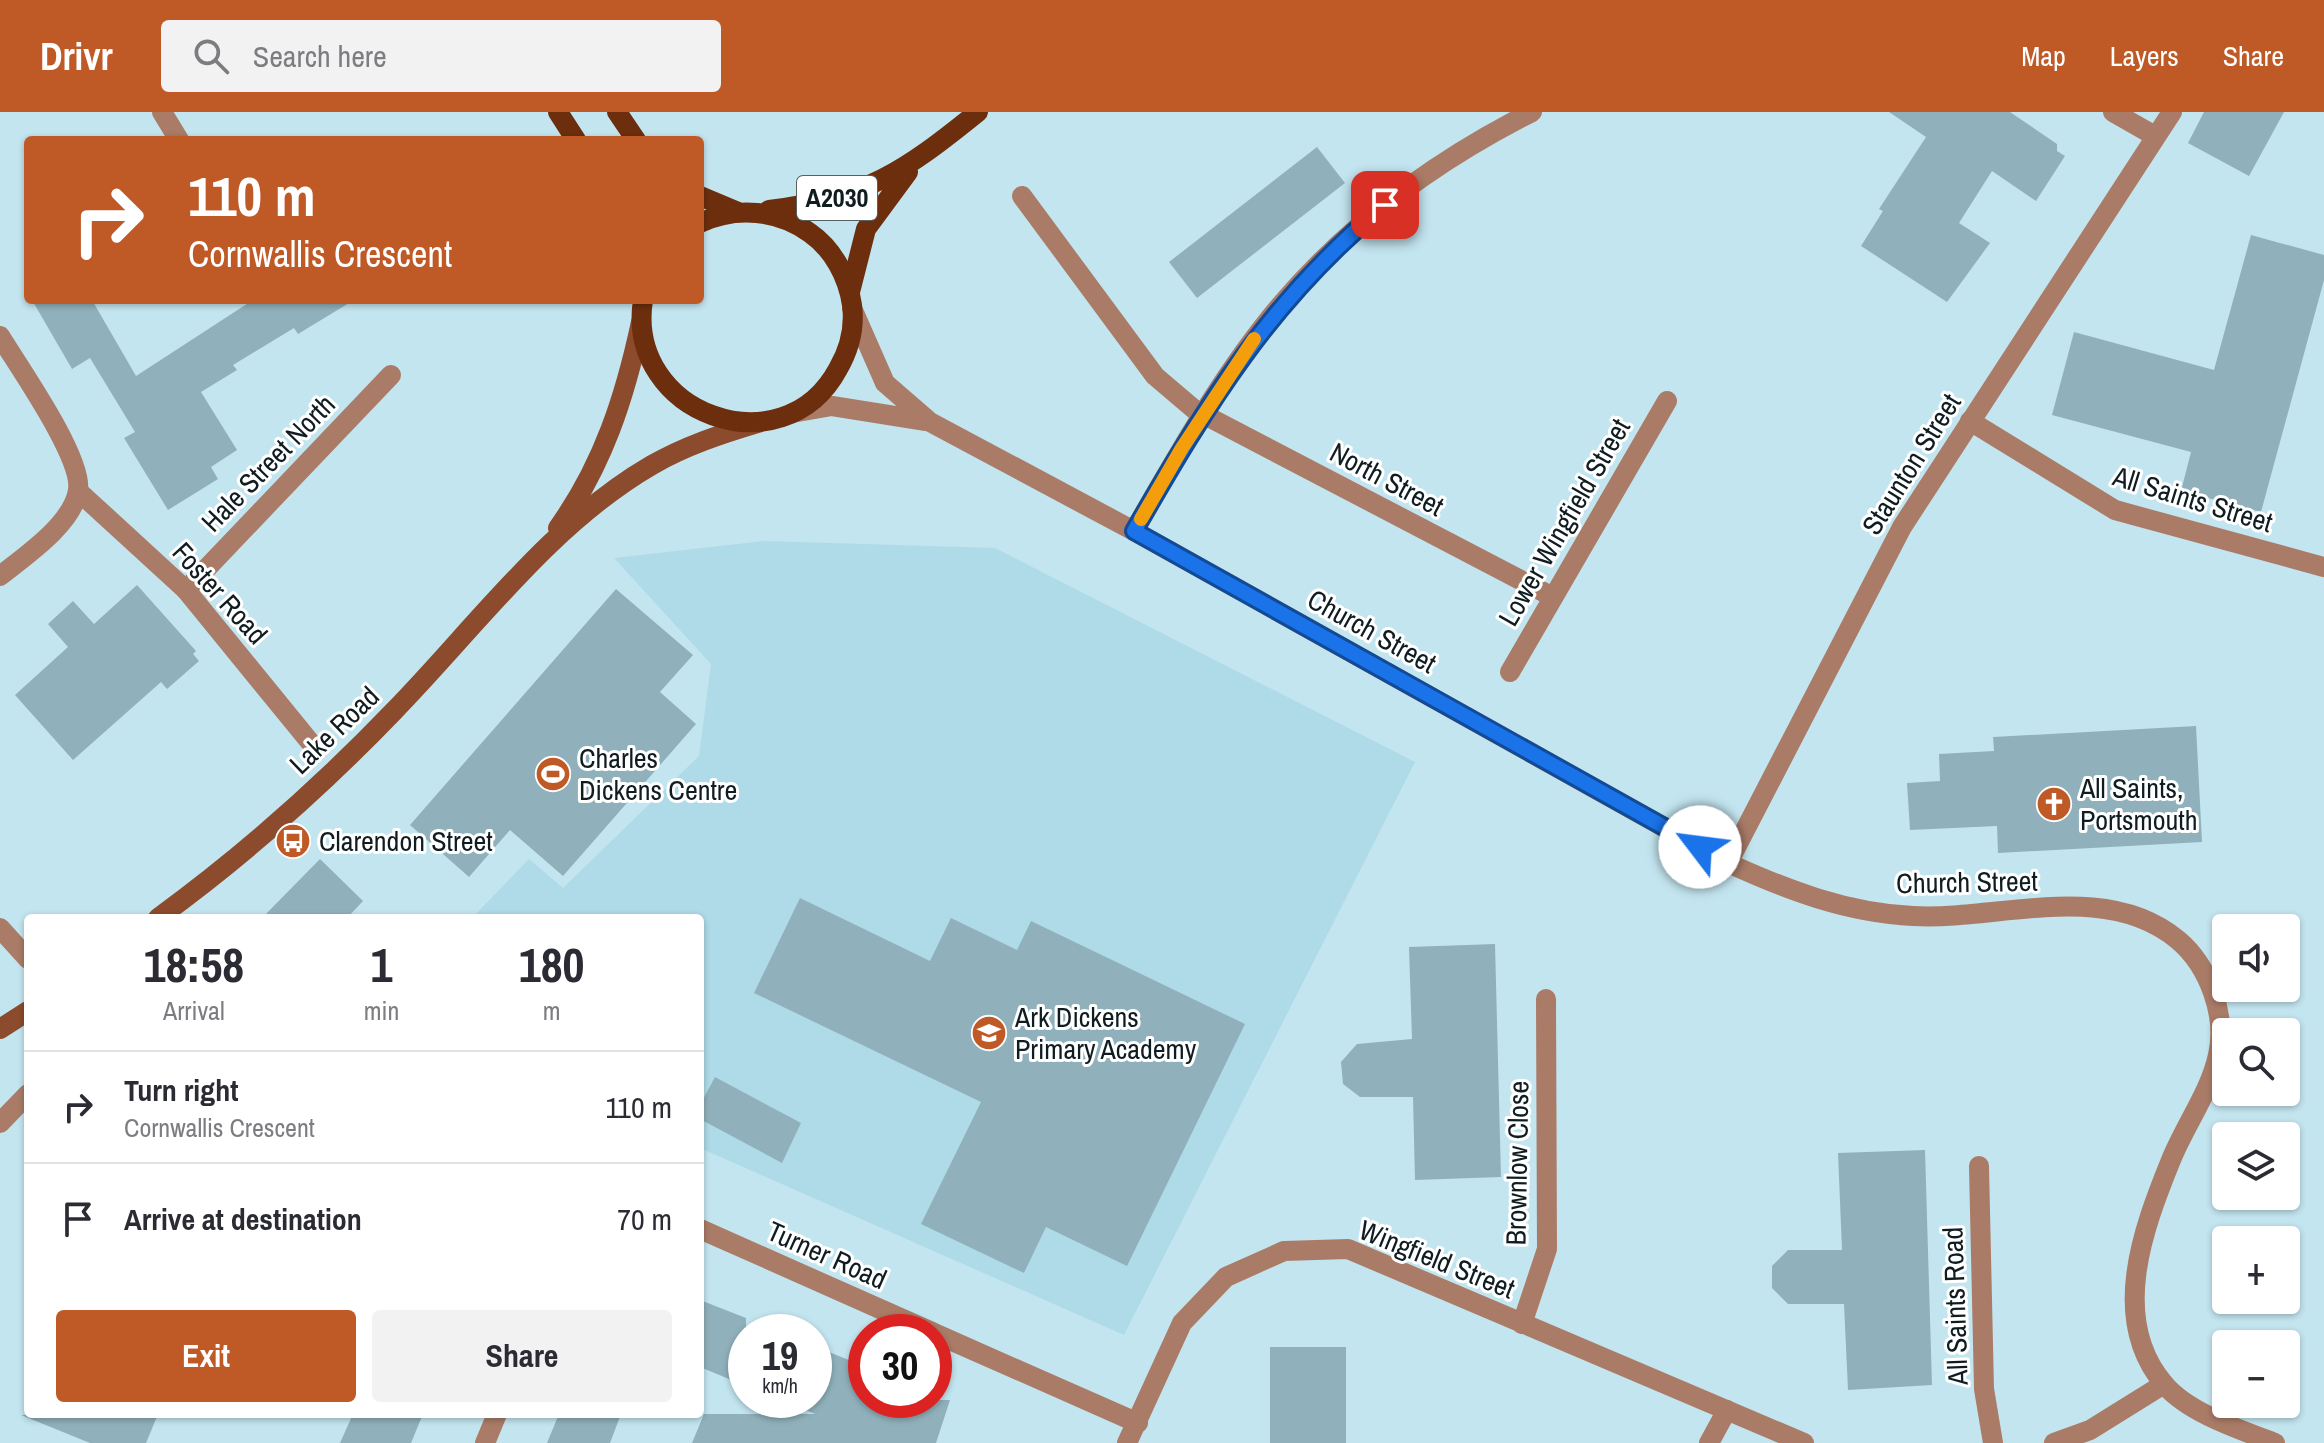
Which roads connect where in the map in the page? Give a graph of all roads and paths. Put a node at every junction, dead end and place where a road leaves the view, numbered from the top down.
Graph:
1 (162, 112) edge
2 (558, 112) edge
3 (617, 112) edge
4 (978, 112) edge
5 (1532, 112) edge
6 (2113, 112) edge
7 (2172, 112) edge
8 (177, 136) edge
9 (573, 136) edge
10 (633, 136) edge
11 (2155, 136) junction
12 (918, 160) junction
13 (1022, 196) dead end
14 (704, 197) edge
15 (744, 212) junction
16 (704, 222) edge
17 (851, 301) junction
18 (641, 308) edge
19 (0, 336) edge
20 (391, 375) dead end
21 (1667, 401) dead end
22 (1199, 412) junction
23 (786, 415) junction
24 (762, 421) junction
25 (1970, 421) junction
26 (930, 422) junction
27 (78, 491) junction
28 (1134, 531) junction
29 (532, 564) junction
30 (2324, 567) edge
31 (0, 576) edge
32 (186, 590) junction
33 (1553, 597) junction
34 (1510, 672) dead end
35 (310, 742) dead end
36 (1728, 863) junction
37 (163, 914) edge
38 (0, 928) edge
39 (24, 955) edge
40 (1546, 999) dead end
41 (24, 1014) edge
42 (0, 1029) edge
43 (24, 1098) edge
44 (0, 1123) edge
45 (1979, 1166) dead end
46 (704, 1231) edge
47 (892, 1314) edge
48 (1522, 1324) junction
49 (952, 1340) edge
50 (2164, 1384) junction
51 (1727, 1410) junction
52 (495, 1418) edge
53 (1138, 1423) junction
54 (485, 1443) edge
55 (1127, 1443) edge
56 (1709, 1443) edge
57 (1804, 1443) edge
58 (1993, 1443) edge
59 (2054, 1443) edge
60 (2275, 1443) edge

1 - 8 street
2 - 9 main road
3 - 10 main road
4 - 12 main road, A2030
5 - 22 street
6 - 11 street
7 - 11 street, Staunton Street
11 - 25 street, Staunton Street
12 - 15 main road, A2030
12 - 17 main road, A2030
13 - 22 street, North Street
14 - 15 main road, A2030
15 - 16 main road
15 - 17 main road
17 - 23 main road
17 - 26 street, Church Street
18 - 24 main road
18 - 29 main road, Lake Road
19 - 27 street
20 - 32 street, Hale Street North
21 - 33 street, Lower Wingfield Street
22 - 28 street
22 - 33 street, North Street
23 - 24 main road
23 - 26 street, Church Street
24 - 29 main road, Lake Road
25 - 30 street, All Saints Street
25 - 36 street, Staunton Street
26 - 28 street, Church Street
27 - 31 street
27 - 32 street, Foster Road
28 - 36 street, Church Street
29 - 37 main road, Lake Road
32 - 35 street, Foster Road
33 - 34 street, Lower Wingfield Street
36 - 50 street, Church Street
38 - 39 street
40 - 48 street, Brownlow Close
41 - 42 main road
43 - 44 street
45 - 58 street, All Saints Road
46 - 47 street, Turner Road
48 - 51 street, Wingfield Street
48 - 53 street, Wingfield Street
49 - 53 street, Turner Road
50 - 59 street
50 - 60 street, Church Street
51 - 56 street
51 - 57 street, Wingfield Street
52 - 54 street
53 - 55 street, Wingfield Street

